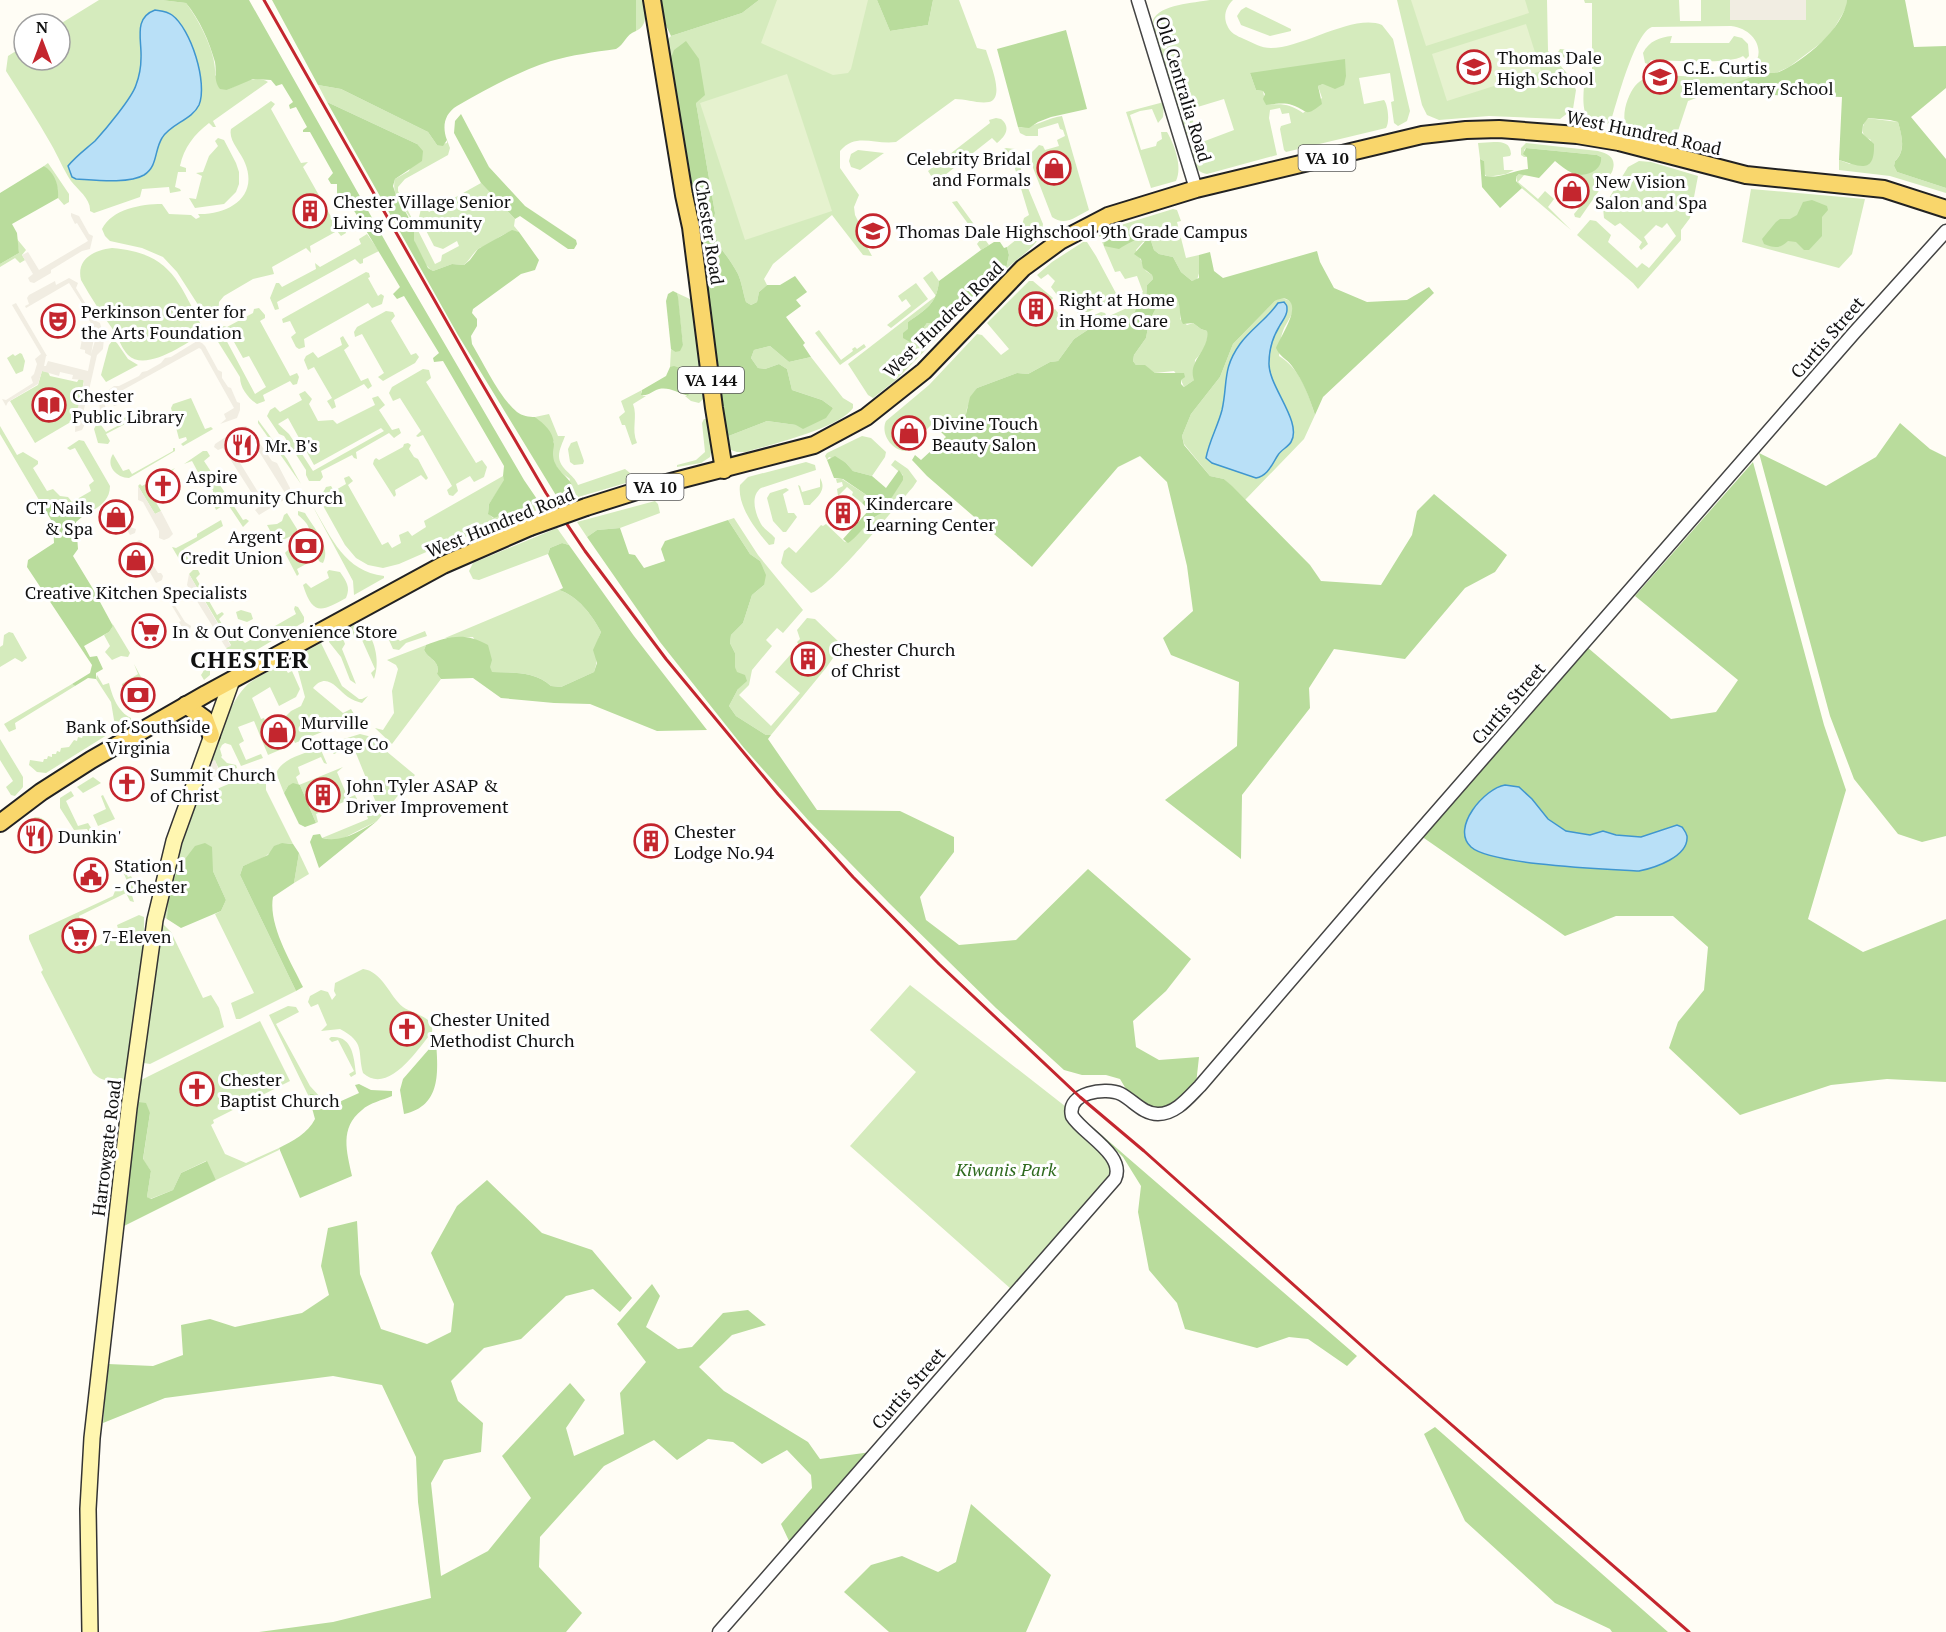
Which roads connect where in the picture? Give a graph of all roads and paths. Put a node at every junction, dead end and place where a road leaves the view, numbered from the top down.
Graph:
1 (652, 0) edge
2 (1138, 0) edge
3 (1196, 189) junction
4 (1946, 209) edge
5 (1946, 231) edge
6 (724, 470) junction
7 (232, 680) junction
8 (186, 705) junction
9 (211, 735) junction
10 (0, 823) edge
11 (90, 1632) edge
12 (719, 1632) edge

1 - 6 main road, Chester Road / VA 144
2 - 3 street, Old Centralia Road
3 - 4 main road, West Hundred Road / VA 10
3 - 6 main road, West Hundred Road / VA 10
5 - 12 street, Curtis Street
6 - 7 main road, West Hundred Road / VA 10, bridge
7 - 8 main road, West Hundred Road / VA 10
7 - 9 main road, Harrowgate Road
8 - 9 main road
8 - 10 main road, West Hundred Road / VA 10
9 - 11 main road, Harrowgate Road

